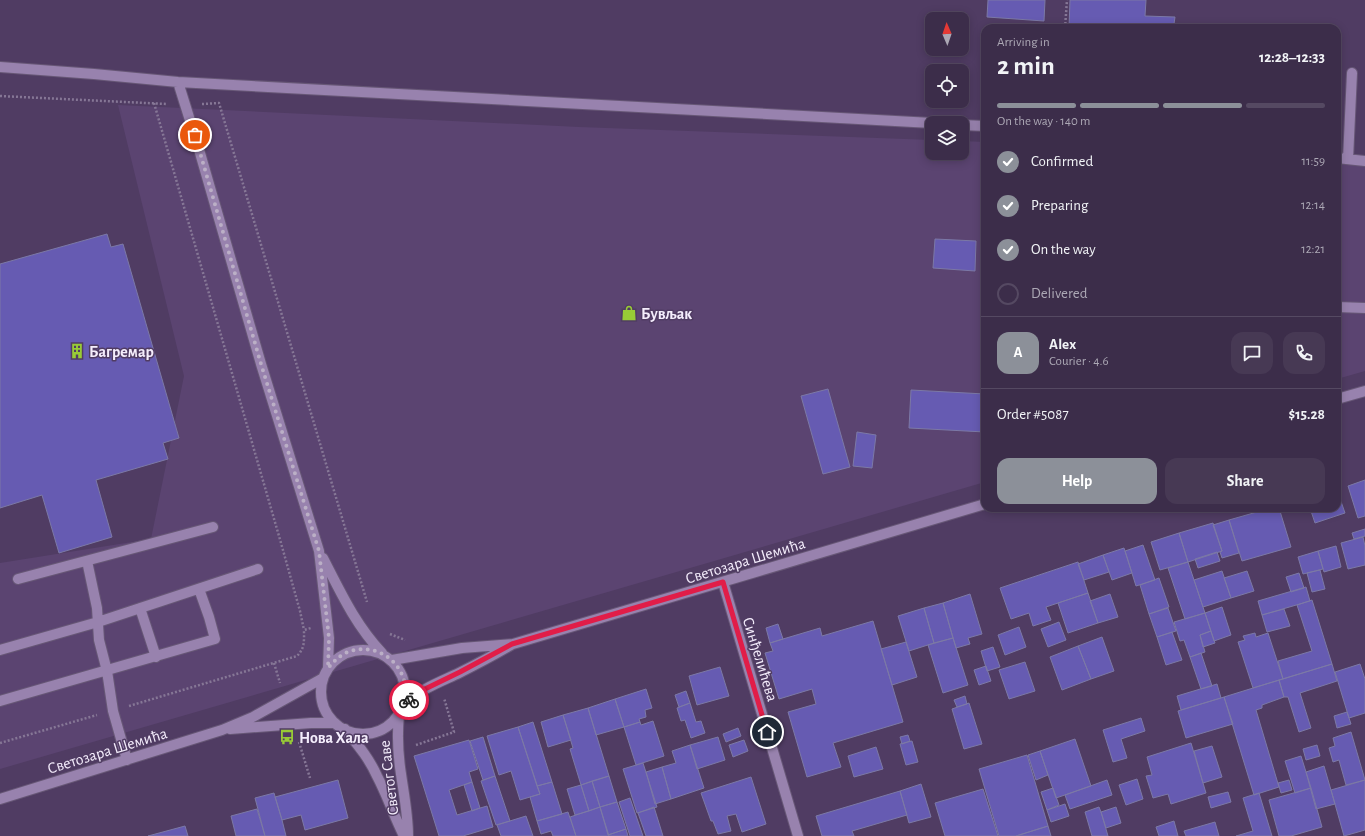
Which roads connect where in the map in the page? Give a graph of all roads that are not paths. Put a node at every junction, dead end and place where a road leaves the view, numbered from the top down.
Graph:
1 (0, 68) edge
2 (1352, 73) dead end
3 (178, 82) junction
4 (925, 123) edge
5 (969, 125) edge
6 (981, 126) edge
7 (1341, 158) edge
8 (1348, 159) junction
9 (1365, 161) edge
10 (1341, 307) edge
11 (1365, 308) edge
12 (1365, 390) edge
13 (1341, 398) edge
14 (981, 505) edge
15 (213, 527) dead end
16 (319, 551) junction
17 (87, 561) junction
18 (258, 569) dead end
19 (18, 580) dead end
20 (723, 582) junction
21 (199, 589) junction
22 (140, 608) junction
23 (98, 622) junction
24 (512, 644) junction
25 (0, 650) edge
26 (382, 654) junction
27 (156, 657) junction
28 (392, 660) junction
29 (328, 668) junction
30 (107, 671) junction
31 (323, 678) junction
32 (0, 701) edge
33 (404, 705) junction
34 (399, 716) junction
35 (335, 723) junction
36 (222, 730) junction
37 (345, 730) junction
38 (127, 760) junction
39 (0, 799) edge
40 (404, 836) edge
41 (408, 836) edge
42 (798, 836) edge

1 - 3 street
2 - 8 street
3 - 4 street
3 - 16 street
5 - 6 street
7 - 8 street
8 - 9 street
10 - 11 street
12 - 13 street
14 - 20 street, Светозара Шемића
15 - 17 street
16 - 26 street
16 - 29 street
17 - 19 street
17 - 23 street
18 - 21 street
20 - 24 street, Светозара Шемића
20 - 42 street, Синђелићева
21 - 22 street
21 - 27 street
22 - 23 street
22 - 27 street
23 - 25 street
23 - 30 street
24 - 28 street, Светозара Шемића
24 - 33 street, Светозара Шемића
26 - 28 street
26 - 29 street
27 - 30 street
28 - 33 street
29 - 31 street
30 - 32 street
30 - 38 street
31 - 35 street
31 - 36 street, Светозара Шемића
33 - 34 street
34 - 37 street
34 - 41 street, Светог Саве
35 - 36 street, Светозара Шемића
35 - 37 street
36 - 38 street, Светозара Шемића
37 - 40 street, Светог Саве
38 - 39 street, Светозара Шемића

